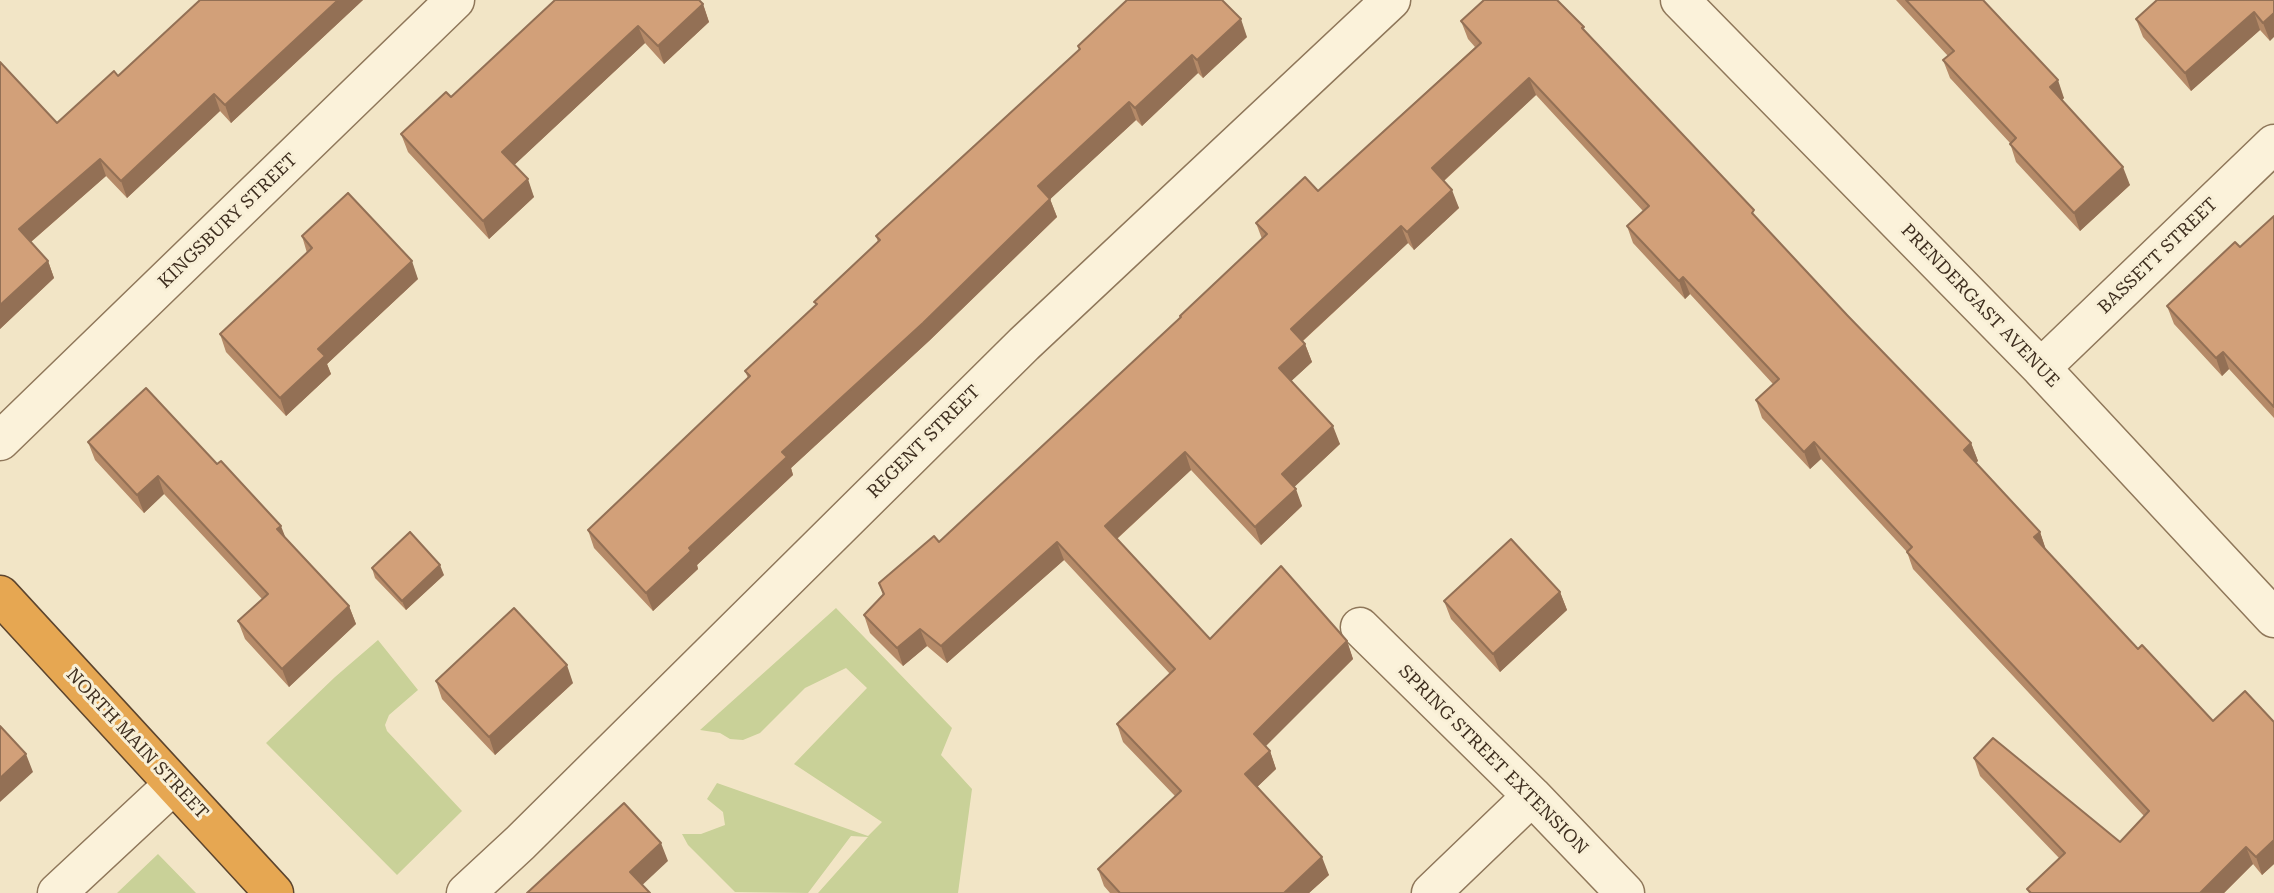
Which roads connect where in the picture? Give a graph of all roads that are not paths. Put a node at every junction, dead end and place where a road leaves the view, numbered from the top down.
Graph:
1 (455, 0) edge
2 (1391, 0) edge
3 (1679, 0) edge
4 (2274, 144) edge
5 (2041, 368) junction
6 (0, 441) edge
7 (0, 595) edge
8 (2274, 618) edge
9 (1360, 627) dead end
10 (173, 785) junction
11 (1532, 796) junction
12 (57, 893) edge
13 (274, 893) edge
14 (466, 893) edge
15 (1431, 893) edge
16 (1625, 893) edge

1 - 6 street, KINGSBURY STREET
2 - 14 street, REGENT STREET
3 - 5 street, PRENDERGAST AVENUE
4 - 5 street, BASSETT STREET
5 - 8 street, PRENDERGAST AVENUE
7 - 10 highway, NORTH MAIN STREET
9 - 11 street, SPRING STREET EXTENSION
10 - 12 street
10 - 13 highway, NORTH MAIN STREET
11 - 15 street
11 - 16 street, SPRING STREET EXTENSION

